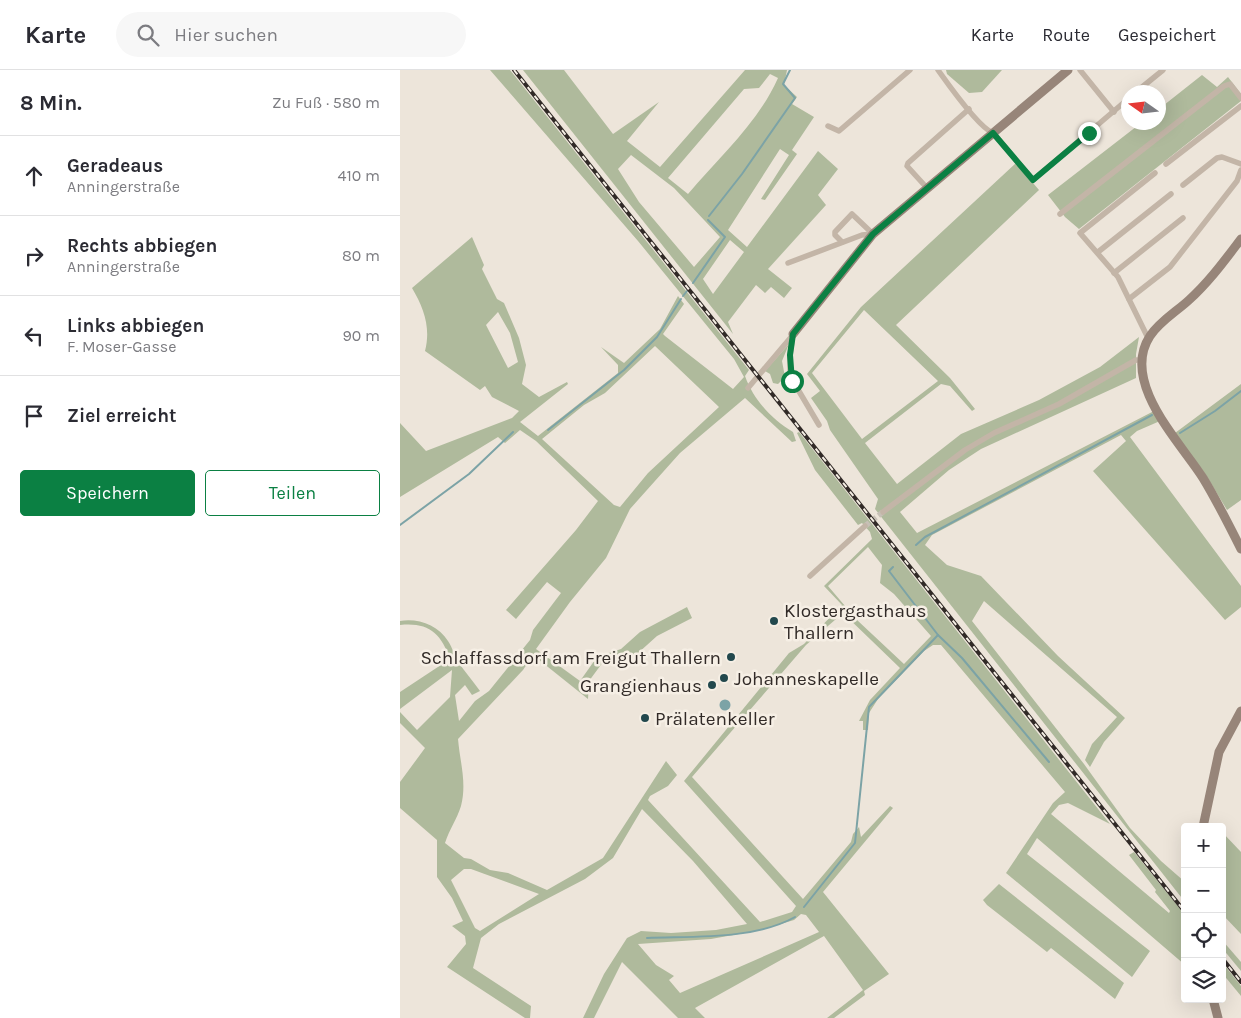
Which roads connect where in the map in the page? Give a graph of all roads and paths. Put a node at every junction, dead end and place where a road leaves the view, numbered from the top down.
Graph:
1 (910, 70) edge
2 (938, 70) edge
3 (1068, 70) edge
4 (1080, 70) edge
5 (1163, 70) edge
6 (1145, 85) edge
7 (1241, 98) edge
8 (1121, 106) edge
9 (1241, 106) edge
10 (969, 109) junction
11 (1114, 112) junction
12 (828, 126) dead end
13 (993, 133) junction
14 (1166, 164) dead end
15 (1241, 164) edge
16 (1241, 170) edge
17 (1155, 173) dead end
18 (1183, 185) dead end
19 (927, 188) junction
20 (1171, 194) dead end
21 (1060, 214) dead end
22 (1183, 218) dead end
23 (873, 234) junction
24 (1241, 239) edge
25 (842, 242) junction
26 (1098, 252) junction
27 (788, 263) dead end
28 (1114, 273) junction
29 (1129, 298) junction
30 (793, 334) junction
31 (1148, 338) junction
32 (1143, 360) junction
33 (748, 388) dead end
34 (819, 425) dead end
35 (883, 512) tunnel mouth
36 (865, 526) tunnel mouth
37 (1241, 549) edge
38 (810, 576) dead end
39 (1241, 710) edge
40 (1204, 823) edge
41 (1214, 1003) edge
42 (1218, 1018) edge

1 - 12 street
2 - 10 street
3 - 13 street
4 - 11 street
5 - 6 street
7 - 21 street
8 - 11 street
9 - 14 street
10 - 13 street
10 - 19 street
11 - 13 street
13 - 19 street
15 - 18 street
16 - 29 street
17 - 26 street
19 - 23 street
20 - 26 street
22 - 28 street
23 - 25 street
23 - 25 street
23 - 30 street
24 - 31 street
25 - 27 street
26 - 28 street
28 - 29 street
29 - 31 street
30 - 33 street
30 - 34 street
31 - 32 street
32 - 35 street
32 - 37 street
36 - 38 street
39 - 40 street
41 - 42 street

